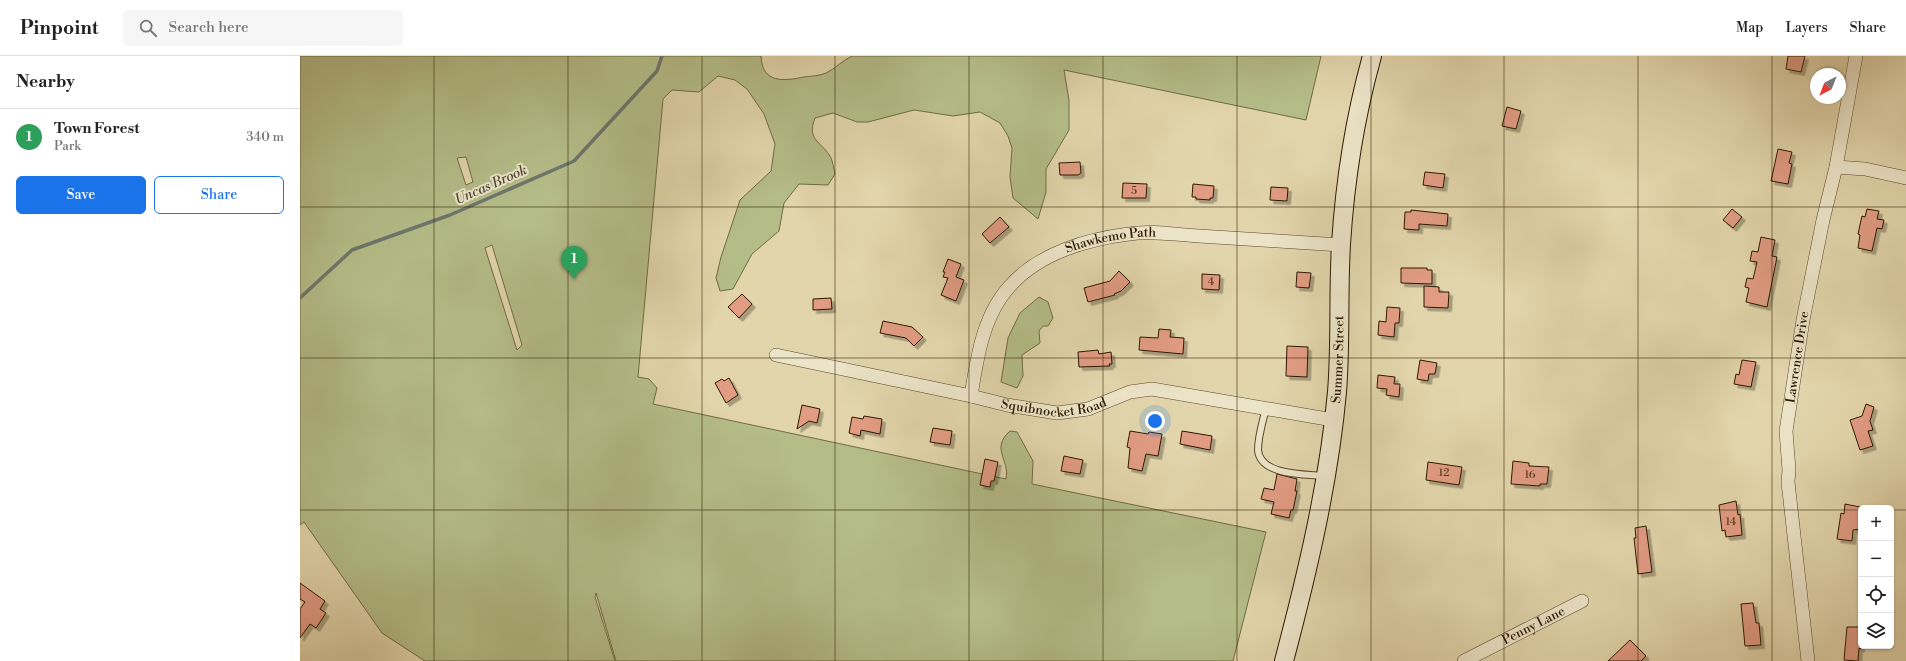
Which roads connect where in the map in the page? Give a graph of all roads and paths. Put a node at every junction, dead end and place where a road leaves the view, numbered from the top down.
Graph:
1 (1372, 56) edge
2 (1856, 56) edge
3 (1836, 167) junction
4 (1906, 178) edge
5 (1341, 245) junction
6 (776, 355) dead end
7 (971, 396) junction
8 (1266, 408) junction
9 (1333, 420) junction
10 (1324, 476) junction
11 (1582, 602) dead end
12 (1284, 661) edge
13 (1464, 661) edge
14 (1808, 661) edge

1 - 5 main road, Summer Street
2 - 3 street, Lawrence Drive
3 - 4 street
3 - 14 street, Lawrence Drive
5 - 7 street, Shawkemo Path
5 - 9 main road, Summer Street
6 - 7 street, Squibnocket Road
7 - 8 street, Squibnocket Road
8 - 9 street, Squibnocket Road
8 - 10 lane
9 - 10 main road, Summer Street
10 - 12 main road, Summer Street
11 - 13 street, Penny Lane

